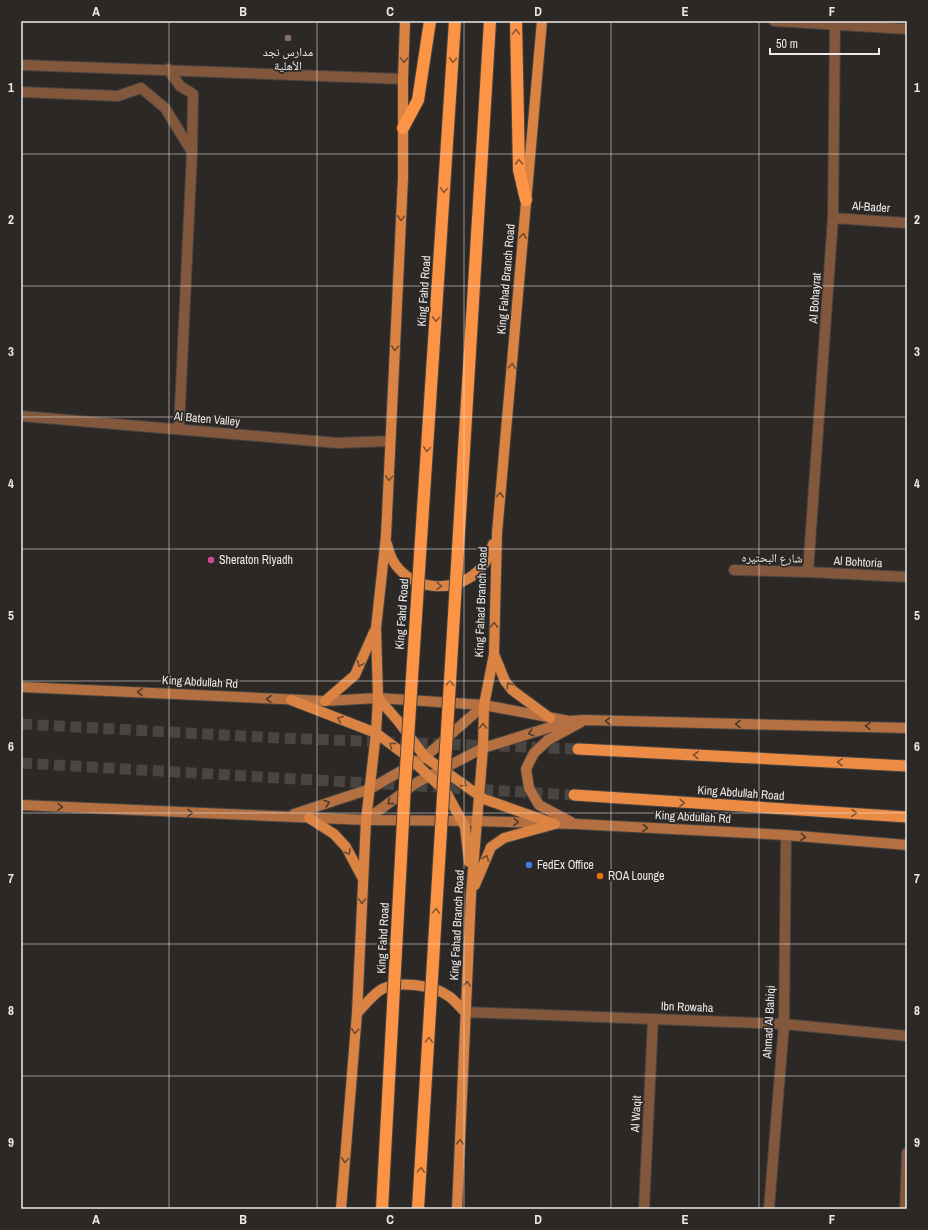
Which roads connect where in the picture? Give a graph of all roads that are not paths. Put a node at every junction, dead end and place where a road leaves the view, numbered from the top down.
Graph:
1 (405, 21) edge
2 (430, 21) edge
3 (455, 21) edge
4 (490, 21) edge
5 (516, 21) edge
6 (542, 21) edge
7 (774, 21) edge
8 (836, 25) junction
9 (907, 29) edge
10 (21, 64) edge
11 (168, 69) junction
12 (403, 79) junction
13 (21, 92) edge
14 (403, 128) junction
15 (192, 152) junction
16 (526, 200) junction
17 (833, 218) junction
18 (907, 223) edge
19 (21, 416) edge
20 (179, 430) junction
21 (390, 441) junction
22 (496, 533) junction
23 (386, 536) junction
24 (734, 570) dead end
25 (808, 572) junction
26 (907, 577) edge
27 (376, 628) junction
28 (494, 654) junction
29 (21, 687) edge
30 (378, 698) junction
31 (291, 700) junction
32 (324, 701) junction
33 (484, 705) junction
34 (550, 718) junction
35 (584, 720) junction
36 (569, 721) junction
37 (907, 728) edge
38 (376, 734) junction
39 (483, 748) junction
40 (578, 750) tunnel mouth
41 (425, 757) junction
42 (415, 763) junction
43 (907, 766) edge
44 (442, 769) junction
45 (429, 776) junction
46 (370, 789) junction
47 (479, 795) junction
48 (574, 795) tunnel mouth
49 (21, 805) edge
50 (290, 816) junction
51 (907, 817) edge
52 (309, 818) junction
53 (366, 820) junction
54 (462, 821) junction
55 (477, 821) junction
56 (555, 824) junction
57 (576, 824) junction
58 (786, 836) junction
59 (907, 845) edge
60 (363, 878) junction
61 (471, 894) junction
62 (465, 1012) junction
63 (357, 1013) junction
64 (653, 1020) junction
65 (784, 1024) junction
66 (907, 1036) edge
67 (907, 1153) edge
68 (341, 1209) edge
69 (382, 1209) edge
70 (418, 1209) edge
71 (457, 1209) edge
72 (644, 1209) edge
73 (769, 1209) edge
74 (905, 1209) edge

1 -> 12 main road
2 - 14 highway
3 -> 69 highway, King Fahd Road, bridge
70 -> 4 highway, bridge
16 -> 5 highway
6 - 16 main road, King Fahad Branch Road
7 - 8 street
8 - 9 street
8 - 17 street, Al Bohayrat
10 - 11 street
11 - 12 street
11 - 15 street
12 - 14 main road
13 - 15 street
14 -> 21 main road
15 - 20 street
22 -> 16 main road, King Fahad Branch Road
17 - 18 street, Al-Bader
17 - 25 street, Al Bohayrat
19 - 20 street, Al Baten Valley
20 - 21 street, Al Baten Valley
21 -> 23 main road
23 -> 22 main road
28 -> 22 main road, King Fahad Branch Road
23 - 27 main road
24 - 25 street, شارع البحتيره
25 - 26 street, Al Bohtoria
27 - 30 main road
27 -> 32 main road
28 - 33 main road, King Fahad Branch Road
34 -> 28 main road
31 -> 29 main road, King Abdullah Rd
30 - 32 main road, King Abdullah Rd
30 - 33 main road, King Abdullah Rd
30 - 38 main road
30 - 41 main road
31 - 32 main road, King Abdullah Rd
38 -> 31 main road
33 - 34 main road
39 -> 33 main road, King Fahad Branch Road
33 - 41 main road
34 - 36 main road
35 - 36 main road
37 -> 35 main road
35 - 57 main road
36 -> 39 main road
42 -> 38 main road
38 - 46 main road
39 - 44 main road
39 - 47 main road, King Fahad Branch Road
43 -> 40 highway
41 - 42 main road
41 - 44 main road
42 - 45 main road
42 - 46 main road
44 - 45 main road
44 -> 47 main road
45 -> 53 main road
45 - 54 main road
50 -> 46 main road
46 - 53 main road
47 - 55 main road, King Fahad Branch Road
47 - 56 main road
48 -> 51 highway, King Abdullah Road
49 -> 50 main road
50 - 52 main road
52 - 53 main road
52 -> 60 main road
53 - 54 main road, King Abdullah Rd
53 - 60 main road
54 - 55 main road, King Abdullah Rd
54 - 61 main road
55 -> 56 main road, King Abdullah Rd
55 - 61 main road, King Fahad Branch Road
56 - 57 main road, King Abdullah Rd
61 -> 56 main road
57 -> 58 main road, King Abdullah Rd
58 -> 59 main road, King Abdullah Rd
58 - 65 street, Ahmad Al Bahiqi
60 -> 63 main road
62 -> 61 main road, King Fahad Branch Road
62 - 63 main road
62 - 64 street, Ibn Rowaha
71 -> 62 main road, King Fahad Branch Road
63 -> 68 main road
64 - 65 street, Ibn Rowaha
64 - 72 street, Al Waqit
65 - 66 street, Ibn Rowaha
65 - 73 street, Ahmad Al Bahiqi
67 - 74 street

